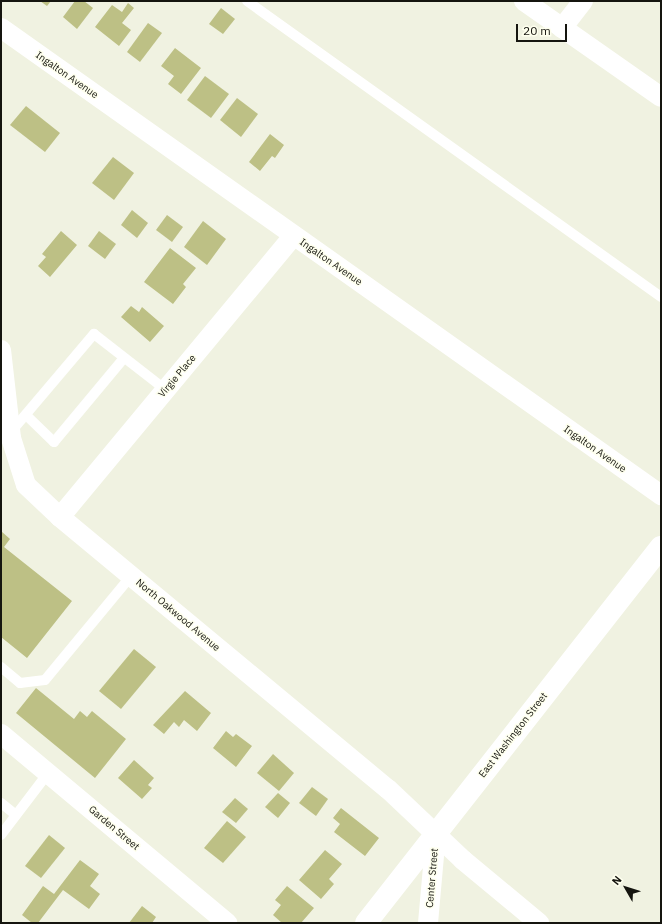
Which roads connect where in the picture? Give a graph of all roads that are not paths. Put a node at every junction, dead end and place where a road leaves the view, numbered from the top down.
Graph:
1 (247, 1) edge
2 (524, 1) edge
3 (583, 1) edge
4 (1, 28) edge
5 (562, 28) junction
6 (661, 97) edge
7 (294, 235) junction
8 (661, 297) edge
9 (1, 350) edge
10 (124, 358) junction
11 (3, 378) edge
12 (166, 390) junction
13 (26, 415) junction
14 (10, 433) junction
15 (661, 495) edge
16 (60, 517) junction
17 (661, 547) edge
18 (131, 576) junction
19 (1, 667) edge
20 (1, 734) edge
21 (48, 773) junction
22 (1, 803) edge
23 (16, 815) junction
24 (436, 833) junction
25 (1, 835) edge
26 (227, 923) edge
27 (366, 923) edge
28 (428, 923) edge
29 (539, 923) edge

1 - 8 lane
2 - 5 street
3 - 5 street
4 - 7 street, Ingalton Avenue
5 - 6 street
7 - 12 street, Virgie Place
7 - 15 street, Ingalton Avenue
9 - 11 street, North Oakwood Avenue
10 - 12 lane
10 - 13 lane
10 - 13 lane
11 - 14 street, North Oakwood Avenue
12 - 16 street, Virgie Place
13 - 14 lane
14 - 16 street, North Oakwood Avenue
16 - 18 street, North Oakwood Avenue
17 - 24 main road, East Washington Street
18 - 19 lane
18 - 24 street, North Oakwood Avenue
20 - 21 street, Garden Street
21 - 23 lane
21 - 26 street, Garden Street
22 - 23 lane
23 - 25 lane
24 - 27 main road, East Washington Street
24 - 28 street, Center Street
24 - 29 street, North Oakwood Avenue

